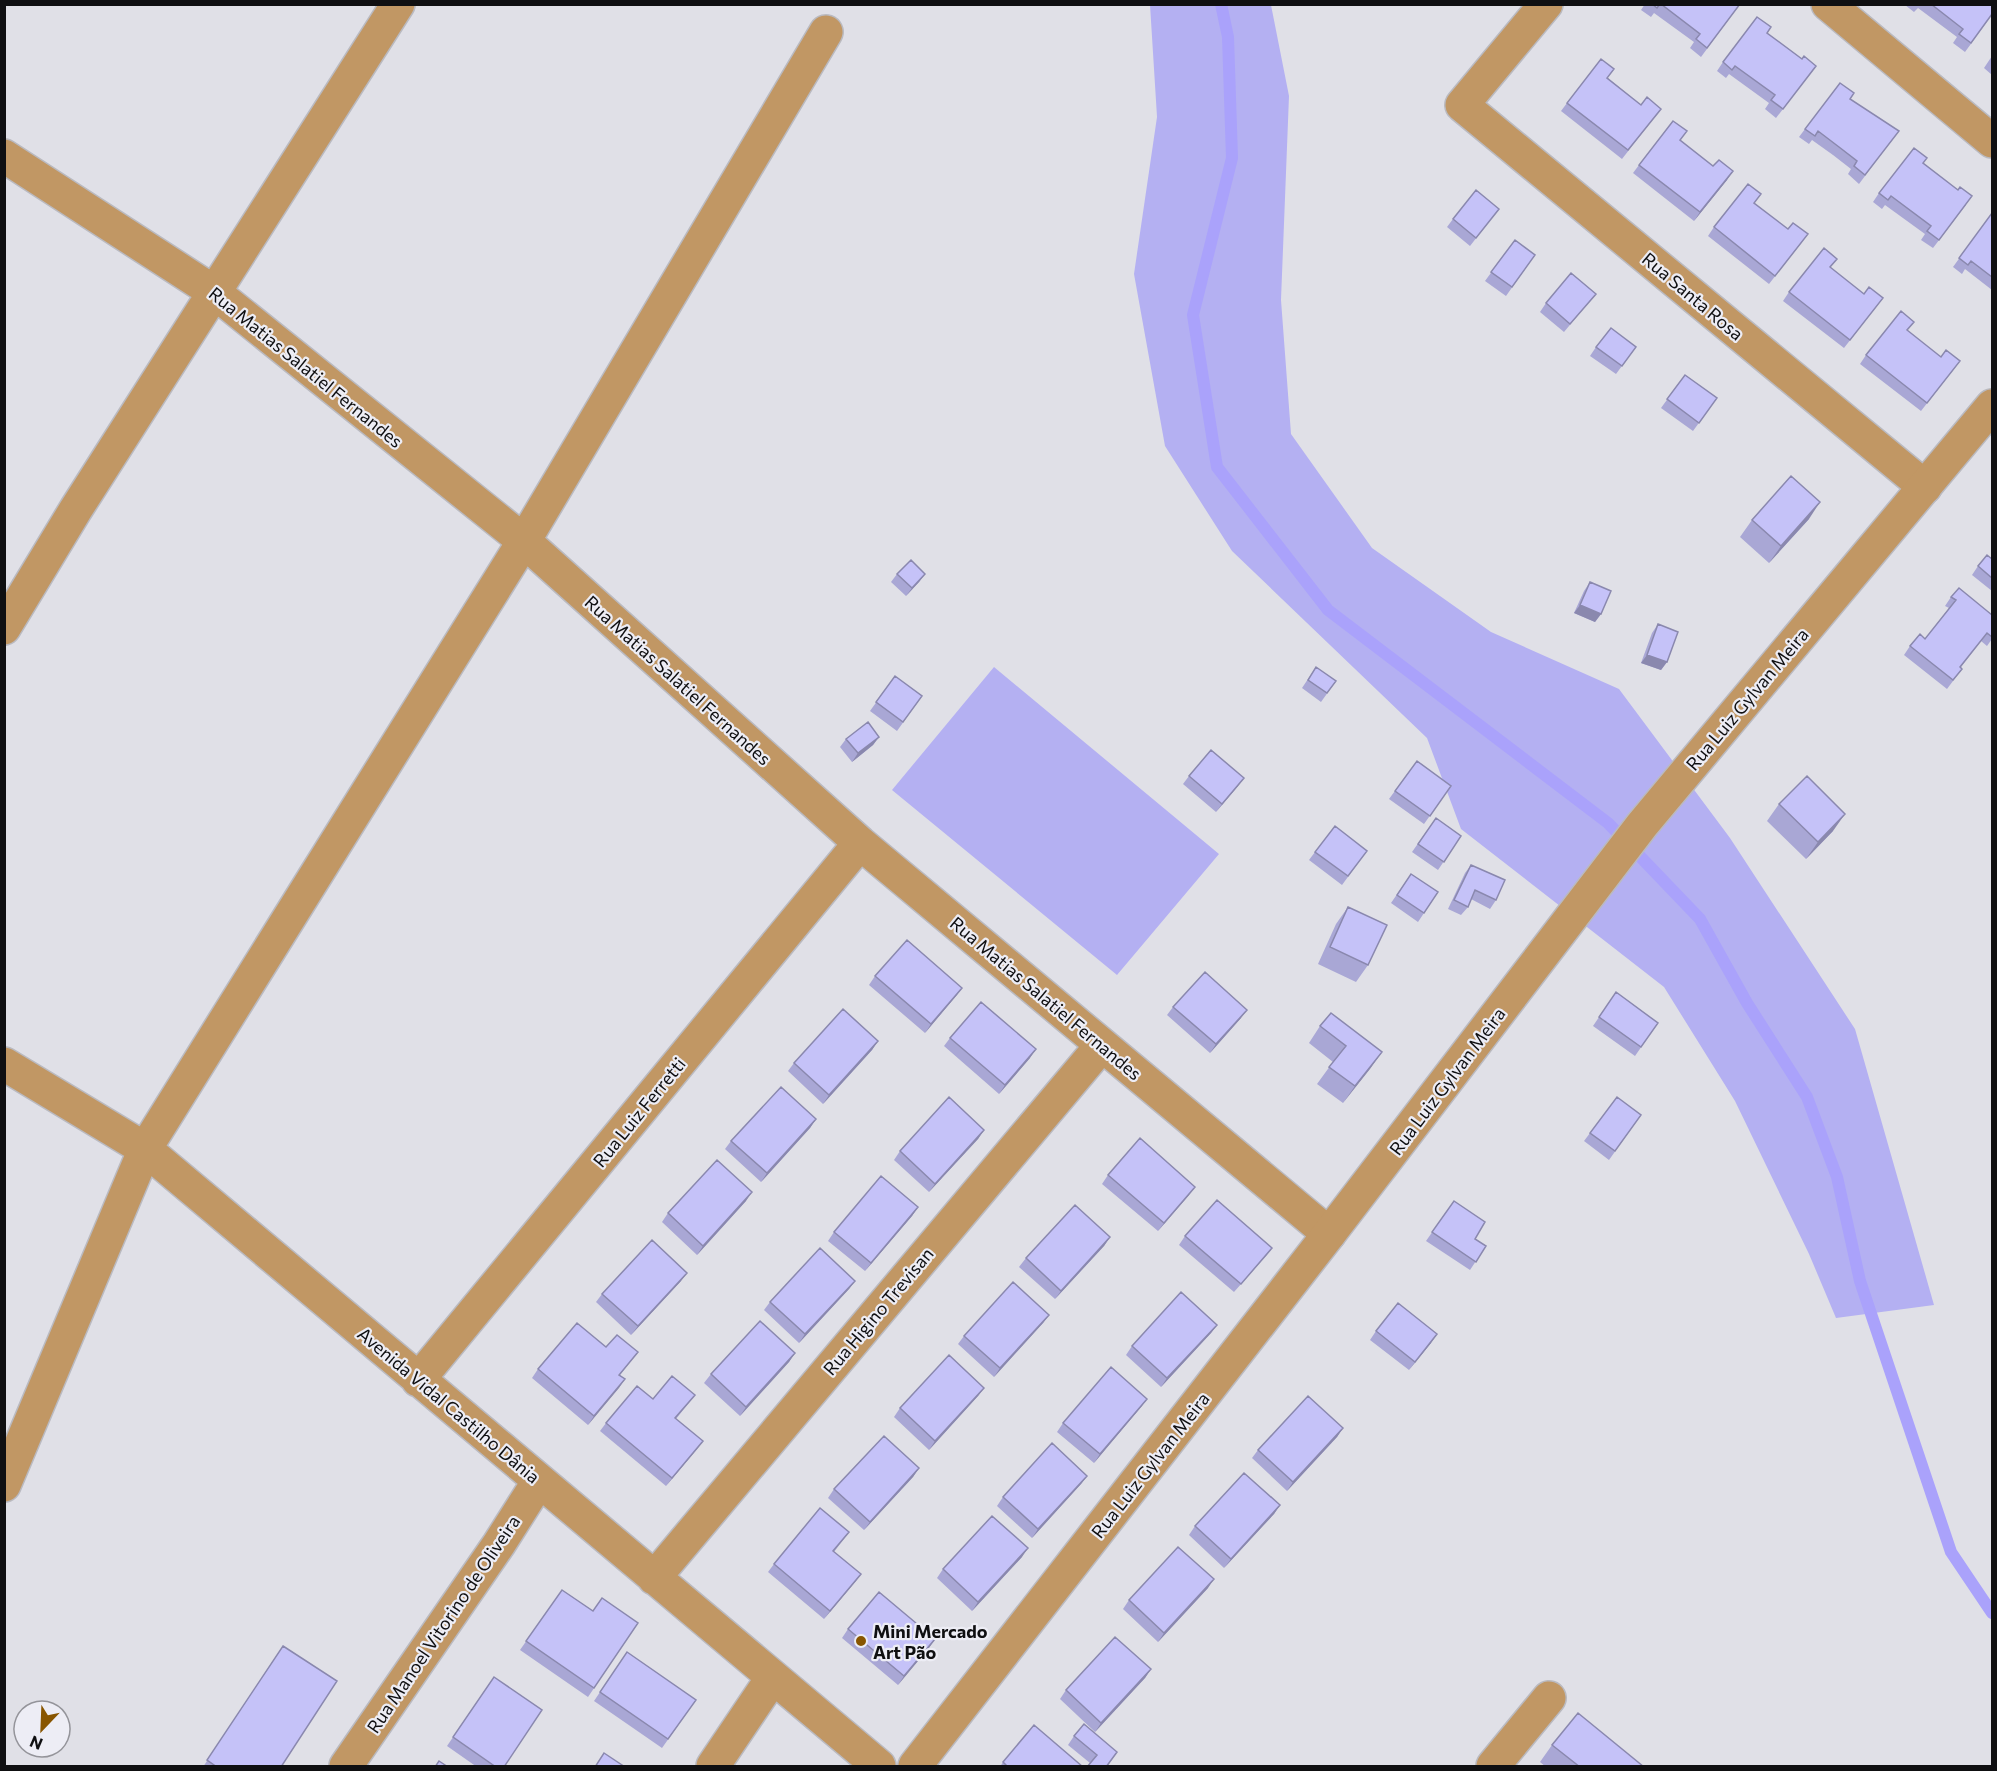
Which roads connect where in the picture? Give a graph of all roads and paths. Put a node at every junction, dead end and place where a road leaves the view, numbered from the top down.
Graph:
1 (398, 4) edge
2 (1546, 4) edge
3 (1828, 4) edge
4 (826, 32) dead end
5 (1992, 141) edge
6 (4, 156) edge
7 (214, 292) junction
8 (1992, 406) edge
9 (1925, 487) junction
10 (524, 542) junction
11 (4, 628) edge
12 (860, 843) junction
13 (1102, 1045) junction
14 (4, 1064) edge
15 (145, 1149) junction
16 (1329, 1234) junction
17 (418, 1380) junction
18 (539, 1481) junction
19 (4, 1485) edge
20 (654, 1578) junction
21 (773, 1677) junction
22 (1549, 1698) dead end
23 (346, 1767) edge
24 (713, 1767) edge
25 (879, 1767) edge
26 (915, 1767) edge
27 (1493, 1767) edge

1 - 7 street
2 - 9 street, Rua Santa Rosa
3 - 5 street
4 - 10 street
6 - 7 street, Rua Matias Salatiel Fernandes
7 - 10 street, Rua Matias Salatiel Fernandes
7 - 11 street
8 - 9 street, Rua Luiz Gylvan Meira
9 - 16 street, Rua Luiz Gylvan Meira
10 - 12 street, Rua Matias Salatiel Fernandes
10 - 15 street
12 - 13 street, Rua Matias Salatiel Fernandes
12 - 17 street, Rua Luiz Ferretti
13 - 16 street, Rua Matias Salatiel Fernandes
13 - 20 street, Rua Higino Trevisan
14 - 15 street, Avenida Vidal Castilho Dânia
15 - 17 street, Avenida Vidal Castilho Dânia
15 - 19 street
16 - 26 street, Rua Luiz Gylvan Meira
17 - 18 street, Avenida Vidal Castilho Dânia
18 - 20 street, Avenida Vidal Castilho Dânia
18 - 23 street, Rua Manoel Vitorino de Oliveira
20 - 21 street, Avenida Vidal Castilho Dânia
21 - 24 street
21 - 25 street, Avenida Vidal Castilho Dânia
22 - 27 street

